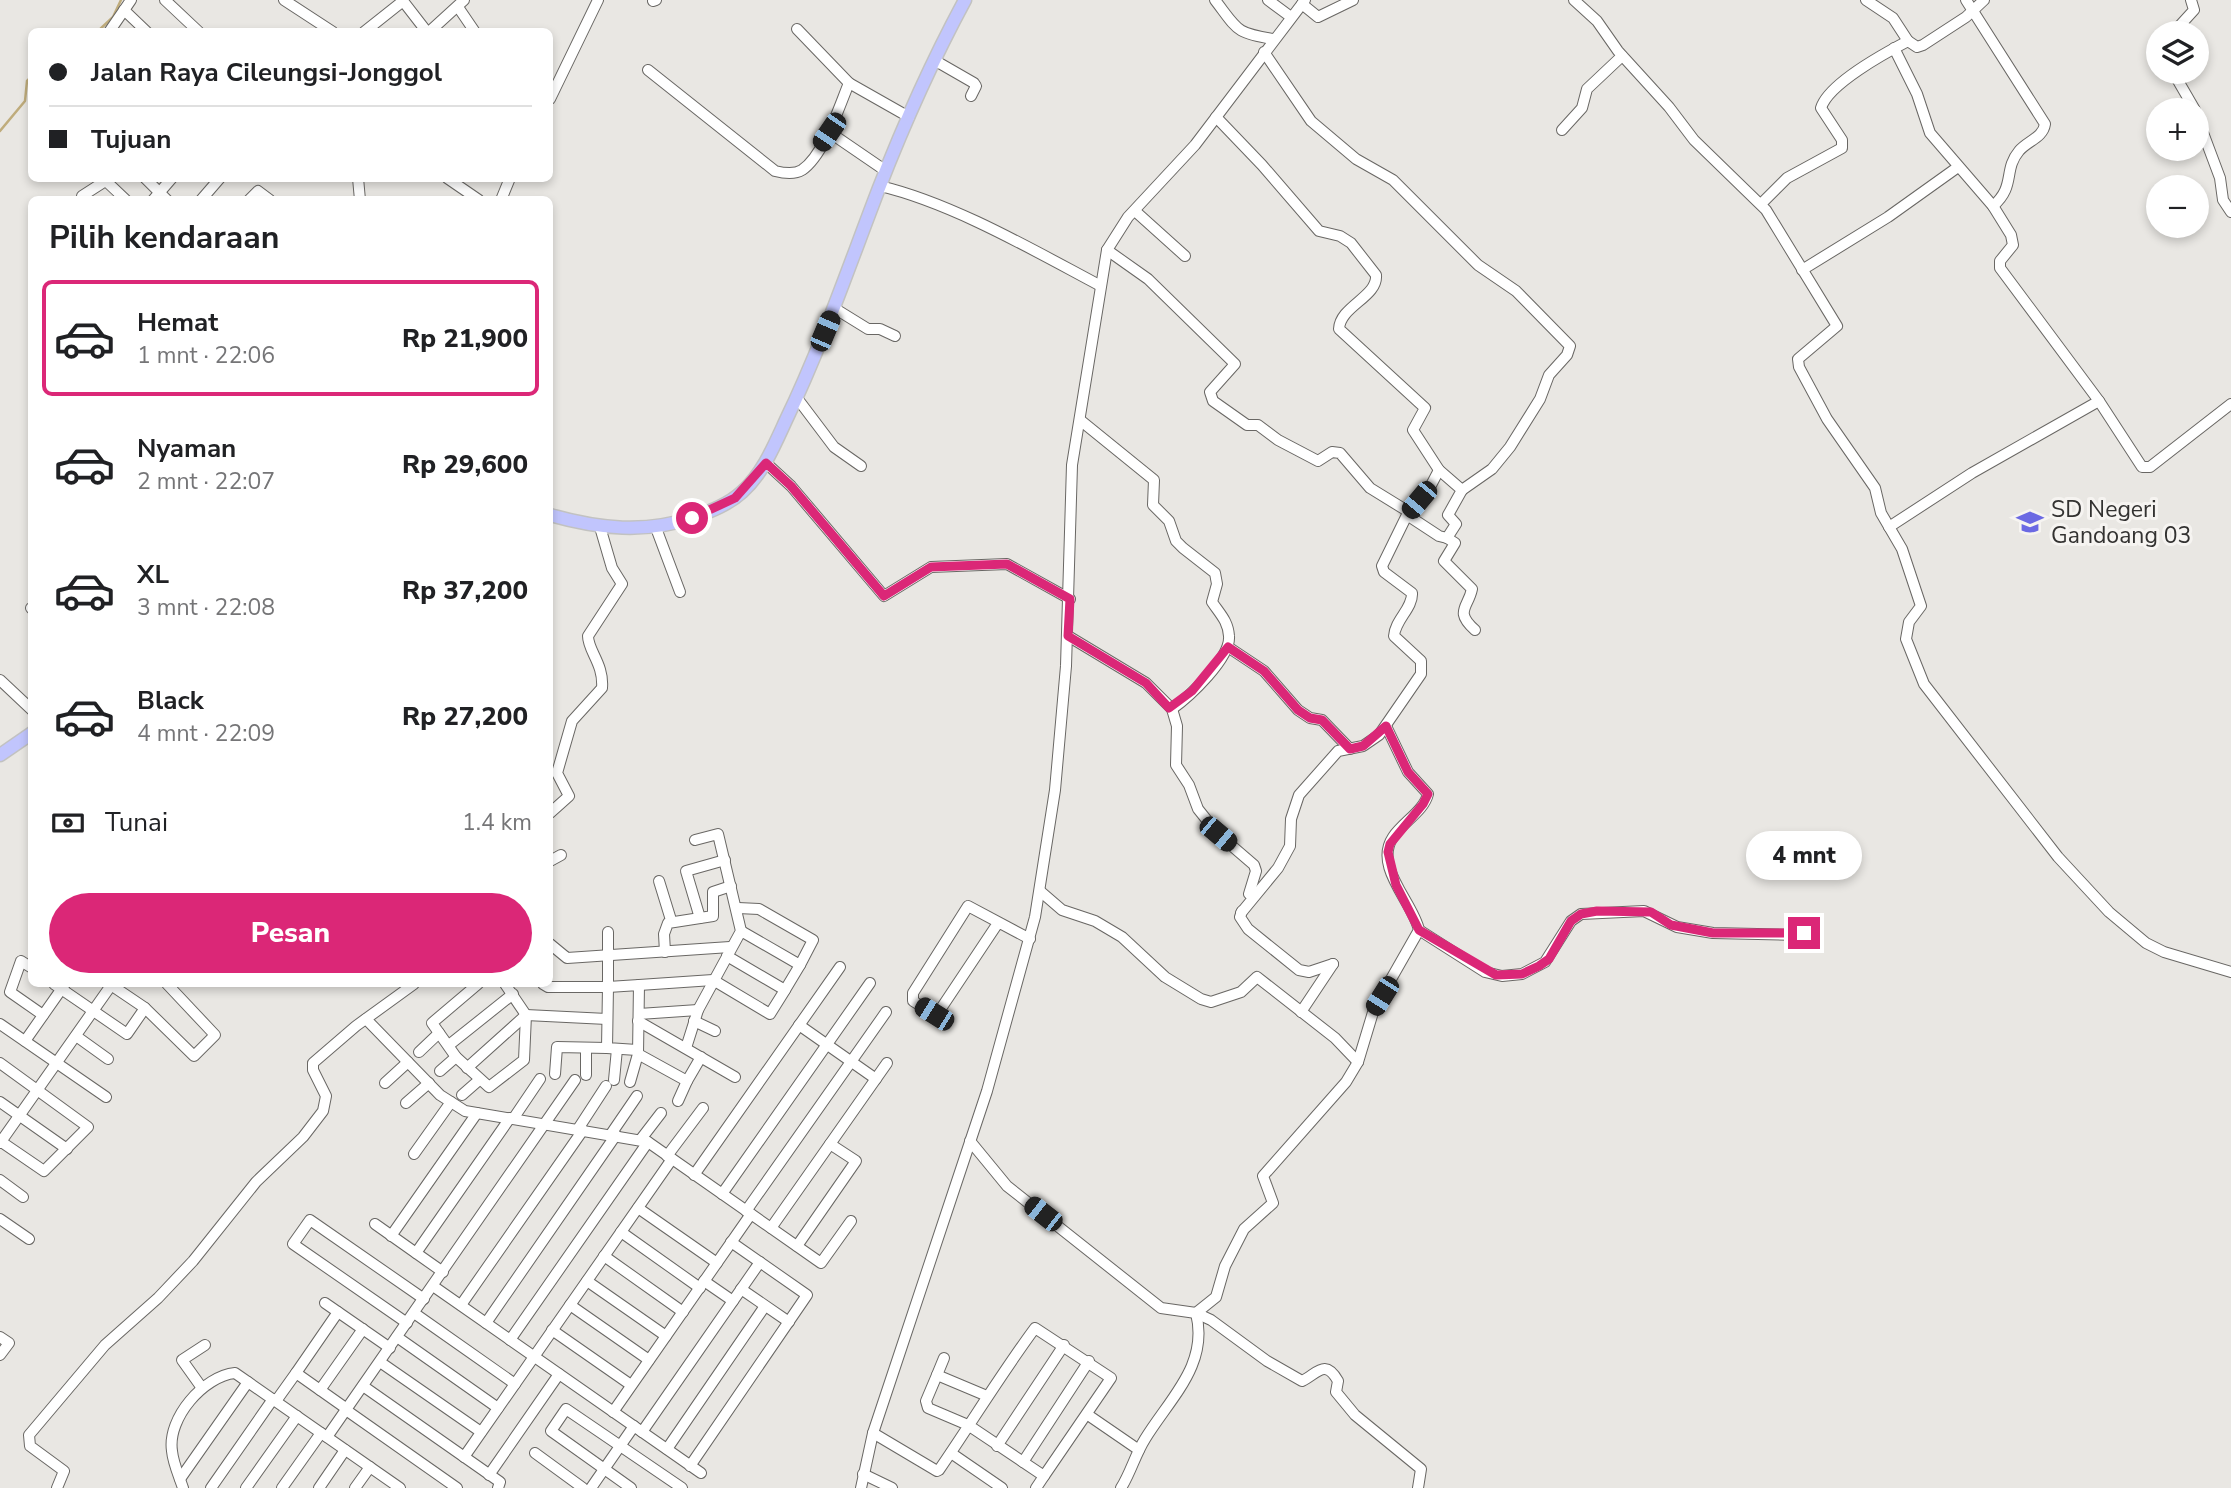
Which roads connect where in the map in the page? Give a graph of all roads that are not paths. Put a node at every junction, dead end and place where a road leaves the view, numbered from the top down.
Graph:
1 (131, 0) edge
2 (284, 0) edge
3 (403, 0) edge
4 (598, 0) edge
5 (965, 0) edge
6 (1268, 0) edge
7 (1353, 0) edge
8 (1574, 0) edge
9 (1866, 0) edge
10 (1966, 0) edge
11 (1984, 0) edge
12 (2190, 0) edge
13 (168, 1) edge
14 (1217, 1) edge
15 (1303, 2) edge
16 (461, 3) edge
17 (124, 10) junction
18 (1972, 12) junction
19 (1291, 17) junction
20 (375, 21) junction
21 (2184, 21) edge
22 (112, 28) edge
23 (144, 28) edge
24 (192, 28) edge
25 (327, 28) edge
26 (368, 28) edge
27 (381, 28) edge
28 (425, 28) edge
29 (433, 28) edge
30 (473, 28) edge
31 (797, 29) dead end
32 (1273, 39) junction
33 (1908, 41) junction
34 (1894, 48) junction
35 (1264, 52) junction
36 (1622, 57) junction
37 (934, 60) junction
38 (648, 70) dead end
39 (849, 83) junction
40 (553, 93) edge
41 (971, 96) dead end
42 (909, 117) junction
43 (1216, 117) junction
44 (1562, 130) dead end
45 (829, 132) junction
46 (2209, 149) edge
47 (1958, 167) junction
48 (886, 172) junction
49 (105, 182) edge
50 (110, 182) edge
51 (148, 182) edge
52 (217, 182) edge
53 (453, 182) edge
54 (880, 186) junction
55 (84, 196) edge
56 (122, 196) edge
57 (159, 196) edge
58 (204, 196) edge
59 (473, 196) edge
60 (1761, 204) junction
61 (1993, 206) junction
62 (1135, 211) junction
63 (2231, 212) edge
64 (1107, 250) junction
65 (1185, 257) dead end
66 (1802, 270) junction
67 (1099, 285) junction
68 (834, 308) junction
69 (895, 336) dead end
70 (797, 398) junction
71 (2099, 401) junction
72 (2231, 404) edge
73 (1080, 420) junction
74 (766, 463) junction
75 (861, 466) dead end
76 (1439, 470) junction
77 (1462, 490) junction
78 (1408, 513) junction
79 (553, 517) edge
80 (600, 527) junction
81 (1889, 527) junction
82 (656, 528) junction
83 (1447, 538) junction
84 (680, 592) dead end
85 (1070, 599) junction
86 (1475, 630) dead end
87 (1068, 636) junction
88 (1228, 647) junction
89 (0, 680) edge
90 (28, 706) edge
91 (1172, 709) junction
92 (1386, 726) junction
93 (28, 736) edge
94 (1350, 749) junction
95 (0, 755) edge
96 (553, 810) edge
97 (695, 840) dead end
98 (561, 855) dead end
99 (553, 859) edge
100 (725, 860) junction
101 (659, 881) dead end
102 (730, 886) junction
103 (1040, 891) junction
104 (738, 908) junction
105 (1241, 914) junction
106 (700, 918) junction
107 (671, 920) junction
108 (998, 923) junction
109 (1815, 926) dead end
110 (1419, 930) junction
111 (741, 931) junction
112 (608, 932) dead end
113 (1030, 939) junction
114 (553, 946) edge
115 (665, 952) junction
116 (729, 952) junction
117 (608, 957) junction
118 (28, 965) edge
119 (800, 965) junction
120 (840, 967) dead end
121 (2231, 972) edge
122 (713, 981) junction
123 (870, 983) dead end
124 (639, 985) junction
125 (553, 986) edge
126 (59, 987) edge
127 (63, 987) edge
128 (110, 987) edge
129 (116, 987) edge
130 (170, 987) edge
131 (410, 987) edge
132 (474, 987) edge
133 (507, 987) edge
134 (608, 987) junction
135 (785, 990) junction
136 (513, 994) junction
137 (145, 1008) junction
138 (93, 1010) junction
139 (698, 1010) junction
140 (886, 1012) dead end
141 (1301, 1012) junction
142 (43, 1015) junction
143 (526, 1015) junction
144 (366, 1018) junction
145 (639, 1018) junction
146 (607, 1019) junction
147 (694, 1021) junction
148 (0, 1024) edge
149 (799, 1025) junction
150 (715, 1031) dead end
151 (439, 1033) junction
152 (76, 1036) junction
153 (25, 1041) junction
154 (449, 1045) junction
155 (827, 1045) junction
156 (586, 1048) junction
157 (686, 1048) junction
158 (612, 1049) junction
159 (419, 1052) dead end
160 (638, 1052) junction
161 (456, 1057) junction
162 (701, 1057) junction
163 (108, 1059) dead end
164 (408, 1062) junction
165 (851, 1062) junction
166 (1358, 1062) junction
167 (0, 1063) edge
168 (57, 1063) junction
169 (887, 1063) dead end
170 (467, 1068) junction
171 (440, 1070) dead end
172 (555, 1074) dead end
173 (586, 1074) dead end
174 (735, 1077) dead end
175 (540, 1079) dead end
176 (876, 1079) junction
177 (575, 1080) dead end
178 (478, 1081) junction
179 (687, 1081) junction
180 (630, 1082) dead end
181 (385, 1083) dead end
182 (429, 1083) junction
183 (38, 1089) junction
184 (463, 1095) dead end
185 (637, 1096) dead end
186 (106, 1097) dead end
187 (678, 1101) dead end
188 (0, 1102) edge
189 (450, 1102) junction
190 (406, 1103) dead end
191 (703, 1108) dead end
192 (477, 1113) junction
193 (661, 1113) dead end
194 (20, 1116) junction
195 (511, 1119) junction
196 (546, 1125) junction
197 (581, 1130) junction
198 (613, 1135) junction
199 (645, 1141) junction
200 (970, 1141) junction
201 (0, 1142) edge
202 (830, 1144) junction
203 (67, 1149) junction
204 (414, 1154) dead end
205 (669, 1157) junction
206 (694, 1175) junction
207 (0, 1180) edge
208 (722, 1194) junction
209 (23, 1196) dead end
210 (638, 1208) junction
211 (749, 1213) junction
212 (0, 1219) edge
213 (851, 1221) dead end
214 (375, 1224) dead end
215 (771, 1228) junction
216 (621, 1232) junction
217 (391, 1236) junction
218 (29, 1239) dead end
219 (731, 1242) junction
220 (797, 1246) junction
221 (416, 1253) junction
222 (604, 1256) junction
223 (760, 1262) junction
224 (717, 1263) junction
225 (443, 1272) junction
226 (587, 1281) junction
227 (702, 1284) junction
228 (433, 1286) junction
229 (741, 1289) junction
230 (424, 1299) junction
231 (733, 1301) junction
232 (325, 1303) dead end
233 (460, 1305) junction
234 (570, 1305) junction
235 (765, 1306) junction
236 (338, 1312) junction
237 (683, 1312) junction
238 (414, 1313) junction
239 (1196, 1313) junction
240 (789, 1322) junction
241 (407, 1323) junction
242 (486, 1323) junction
243 (363, 1329) junction
244 (552, 1330) junction
245 (666, 1336) junction
246 (0, 1337) edge
247 (397, 1337) junction
248 (510, 1340) junction
249 (205, 1345) dead end
250 (1064, 1345) junction
251 (390, 1348) junction
252 (0, 1355) edge
253 (534, 1356) junction
254 (944, 1358) dead end
255 (649, 1360) junction
256 (1089, 1361) junction
257 (380, 1362) junction
258 (296, 1373) junction
259 (559, 1374) junction
260 (937, 1375) junction
261 (248, 1382) junction
262 (515, 1384) junction
263 (631, 1385) junction
264 (363, 1387) junction
265 (202, 1388) junction
266 (320, 1390) junction
267 (987, 1396) junction
268 (274, 1400) junction
269 (498, 1408) junction
270 (347, 1409) junction
271 (613, 1412) junction
272 (1088, 1415) junction
273 (296, 1416) junction
274 (968, 1425) junction
275 (638, 1429) junction
276 (481, 1432) junction
277 (873, 1433) junction
278 (324, 1435) junction
279 (620, 1446) junction
280 (997, 1446) junction
281 (667, 1449) junction
282 (345, 1450) junction
283 (1139, 1450) junction
284 (535, 1453) dead end
285 (951, 1453) junction
286 (464, 1457) junction
287 (1023, 1462) junction
288 (690, 1466) junction
289 (370, 1467) junction
290 (604, 1469) junction
291 (701, 1473) dead end
292 (863, 1474) junction
293 (489, 1475) junction
294 (1044, 1476) junction
295 (182, 1484) edge
296 (395, 1487) edge
297 (57, 1488) edge
298 (211, 1488) edge
299 (246, 1488) edge
300 (282, 1488) edge
301 (319, 1488) edge
302 (355, 1488) edge
303 (457, 1488) edge
304 (498, 1488) edge
305 (583, 1488) edge
306 (591, 1488) edge
307 (631, 1488) edge
308 (682, 1488) edge
309 (861, 1488) edge
310 (892, 1488) edge
311 (1002, 1488) edge
312 (1036, 1488) edge
313 (1121, 1488) edge
314 (1418, 1488) edge

1 - 17 street
2 - 25 street
3 - 20 street
3 - 28 street
4 - 40 street
5 - 37 main road
6 - 19 street
7 - 15 street
8 - 36 street
9 - 33 street
10 - 18 street
11 - 18 street
12 - 21 street
13 - 24 street
14 - 32 street
15 - 19 street
16 - 29 street
16 - 30 street
17 - 22 street
17 - 23 street
18 - 33 street
18 - 61 street
19 - 32 street
20 - 26 street
20 - 27 street
31 - 39 street
32 - 35 street
33 - 34 street
34 - 47 street
34 - 60 street
35 - 43 street
35 - 77 street
36 - 44 street
36 - 60 street
37 - 41 street
37 - 42 main road
38 - 45 street
39 - 42 street
39 - 45 street
42 - 48 main road
43 - 62 street
43 - 76 street
45 - 48 street
46 - 63 street
47 - 61 street
47 - 66 street
48 - 54 main road
49 - 55 street
50 - 56 street
51 - 57 street
52 - 58 street
53 - 59 street
54 - 67 street
54 - 68 main road
60 - 66 street
61 - 71 street
62 - 64 street
62 - 65 street
64 - 67 street
64 - 78 street
66 - 81 street
67 - 73 street
68 - 69 street
68 - 70 main road
70 - 74 main road
70 - 75 street
71 - 72 street
71 - 81 street
73 - 85 street
73 - 88 street
74 - 82 main road
74 - 85 street
76 - 77 street
76 - 78 street
77 - 83 street
78 - 83 street
78 - 92 street
79 - 80 main road
80 - 82 main road
80 - 96 street
81 - 121 street
82 - 84 street
83 - 86 street
85 - 87 street
87 - 91 street
87 - 103 street
88 - 91 street
88 - 94 street
89 - 90 street
91 - 105 street
92 - 94 street
92 - 110 street
93 - 95 main road
94 - 105 street
97 - 100 street
98 - 99 street
100 - 102 street
100 - 106 street
101 - 107 street
102 - 104 street
102 - 106 street
103 - 113 street
103 - 141 street
104 - 111 street
104 - 119 street
105 - 141 street
106 - 107 street
107 - 115 street
108 - 108 street
108 - 113 street
109 - 110 street
110 - 166 street
111 - 116 street
111 - 119 street
112 - 117 street
113 - 200 street
114 - 117 street
115 - 116 street
115 - 117 street
116 - 122 street
116 - 135 street
117 - 134 street
118 - 142 street
119 - 135 street
120 - 149 street
122 - 124 street
122 - 135 street
122 - 139 street
123 - 155 street
124 - 134 street
124 - 145 street
125 - 134 street
126 - 142 street
127 - 138 street
128 - 138 street
129 - 137 street
130 - 137 street
131 - 144 street
132 - 151 street
133 - 136 street
134 - 146 street
136 - 143 street
136 - 154 street
137 - 138 street
138 - 152 street
139 - 145 street
139 - 147 street
140 - 165 street
141 - 166 street
142 - 153 street
143 - 146 street
143 - 170 street
143 - 178 street
144 - 164 street
144 - 297 street
145 - 157 street
145 - 160 street
146 - 158 street
147 - 150 street
147 - 157 street
148 - 153 street
149 - 155 street
149 - 206 street
151 - 154 street
151 - 159 street
152 - 163 street
152 - 168 street
153 - 168 street
154 - 161 street
155 - 165 street
155 - 208 street
156 - 158 street
156 - 172 street
156 - 173 street
157 - 162 street
158 - 160 street
158 - 197 street
160 - 179 street
160 - 180 street
161 - 170 street
161 - 171 street
162 - 174 street
162 - 179 street
164 - 181 street
164 - 182 street
165 - 176 street
165 - 211 street
166 - 239 street
167 - 183 street
168 - 183 street
168 - 186 street
169 - 176 street
170 - 178 street
175 - 195 street
176 - 202 street
177 - 196 street
178 - 184 street
179 - 187 street
182 - 189 street
182 - 190 street
183 - 194 street
183 - 203 street
185 - 198 street
188 - 194 street
189 - 192 street
189 - 204 street
191 - 205 street
192 - 195 street
192 - 217 street
193 - 199 street
194 - 201 street
194 - 203 street
195 - 196 street
195 - 221 street
196 - 197 street
196 - 225 street
197 - 198 street
197 - 233 street
198 - 199 street
198 - 242 street
199 - 205 street
199 - 248 street
200 - 239 street
200 - 277 street
201 - 203 street
202 - 215 street
202 - 220 street
205 - 206 street
205 - 210 street
206 - 208 street
207 - 209 street
208 - 211 street
210 - 216 street
210 - 224 street
211 - 215 street
211 - 219 street
212 - 218 street
213 - 220 street
214 - 217 street
215 - 220 street
216 - 222 street
216 - 227 street
217 - 221 street
219 - 223 street
219 - 224 street
221 - 225 street
222 - 226 street
222 - 237 street
223 - 229 street
223 - 240 street
224 - 227 street
225 - 228 street
226 - 234 street
226 - 245 street
227 - 231 street
227 - 237 street
228 - 230 street
228 - 233 street
229 - 231 street
229 - 235 street
230 - 238 street
230 - 241 street
231 - 275 street
232 - 236 street
233 - 242 street
234 - 244 street
234 - 255 street
235 - 240 street
235 - 281 street
236 - 243 street
236 - 258 street
237 - 245 street
238 - 241 street
238 - 262 street
239 - 283 street
239 - 314 street
240 - 288 street
241 - 247 street
242 - 248 street
243 - 251 street
243 - 266 street
244 - 253 street
244 - 263 street
245 - 255 street
246 - 252 street
247 - 251 street
247 - 269 street
248 - 253 street
249 - 265 street
250 - 256 street
250 - 267 street
250 - 280 street
251 - 257 street
253 - 259 street
253 - 262 street
254 - 260 street
255 - 263 street
256 - 272 street
256 - 287 street
257 - 264 street
257 - 276 street
258 - 266 street
258 - 268 street
259 - 271 street
259 - 293 street
260 - 267 street
260 - 274 street
261 - 265 street
261 - 268 street
261 - 295 street
262 - 269 street
263 - 271 street
264 - 270 street
264 - 286 street
265 - 295 street
266 - 270 street
267 - 274 street
268 - 273 street
268 - 298 street
269 - 276 street
270 - 278 street
270 - 303 street
271 - 275 street
272 - 283 street
272 - 294 street
273 - 278 street
273 - 299 street
274 - 280 street
274 - 285 street
275 - 279 street
275 - 281 street
276 - 286 street
277 - 285 street
277 - 292 street
278 - 282 street
278 - 300 street
279 - 290 street
279 - 290 street
279 - 308 street
280 - 287 street
281 - 288 street
282 - 289 street
282 - 301 street
283 - 313 street
284 - 305 street
285 - 311 street
286 - 293 street
287 - 294 street
288 - 291 street
289 - 296 street
289 - 302 street
290 - 306 street
290 - 307 street
292 - 309 street
292 - 310 street
293 - 304 street
294 - 312 street

